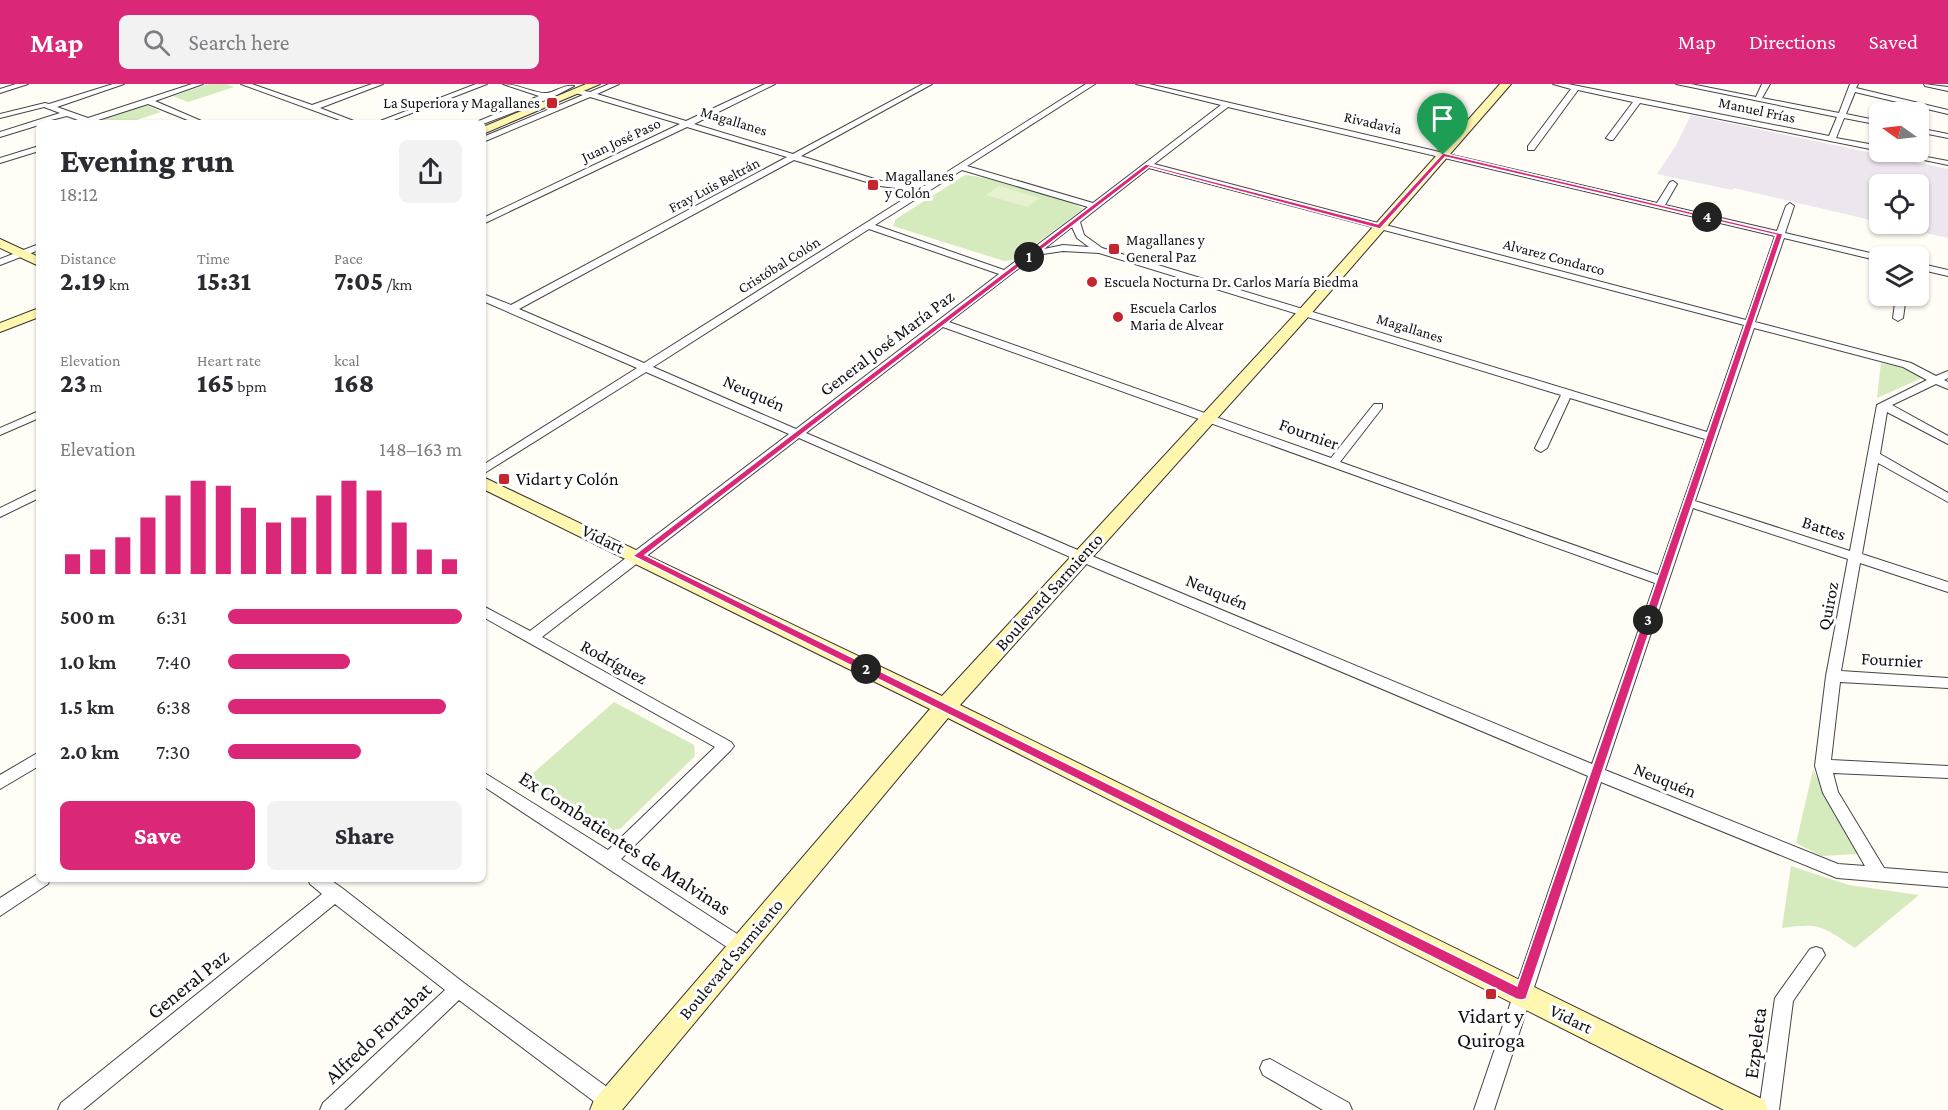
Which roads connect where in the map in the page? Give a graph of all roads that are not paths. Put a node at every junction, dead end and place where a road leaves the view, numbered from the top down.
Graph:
1 (24, 84) edge
2 (120, 84) edge
3 (199, 84) edge
4 (359, 84) edge
5 (379, 84) edge
6 (483, 84) edge
7 (507, 84) edge
8 (595, 84) edge
9 (615, 84) edge
10 (771, 84) edge
11 (928, 84) edge
12 (1092, 84) edge
13 (1140, 84) edge
14 (1506, 84) edge
15 (1557, 84) edge
16 (1766, 84) edge
17 (1928, 84) edge
18 (250, 85) edge
19 (1853, 87) edge
20 (1576, 88) junction
21 (574, 89) junction
22 (1948, 89) edge
23 (0, 91) edge
24 (1671, 92) edge
25 (590, 95) junction
26 (547, 96) junction
27 (559, 99) junction
28 (1758, 99) junction
29 (1638, 100) junction
30 (148, 101) junction
31 (302, 104) junction
32 (1227, 104) junction
33 (51, 106) junction
34 (312, 108) junction
35 (1948, 112) edge
36 (69, 113) junction
37 (1841, 115) junction
38 (0, 116) edge
39 (47, 120) edge
40 (86, 120) edge
41 (96, 120) edge
42 (195, 120) edge
43 (346, 120) edge
44 (387, 120) edge
45 (486, 120) edge
46 (1869, 121) edge
47 (36, 124) edge
48 (686, 124) junction
49 (486, 130) edge
50 (1929, 132) edge
51 (0, 135) edge
52 (1948, 136) edge
53 (1610, 138) dead end
54 (486, 139) edge
55 (1832, 139) junction
56 (1869, 147) edge
57 (1532, 148) dead end
58 (36, 149) edge
59 (1443, 155) junction
60 (794, 157) junction
61 (1929, 159) edge
62 (0, 161) edge
63 (1948, 163) edge
64 (1148, 165) junction
65 (962, 166) junction
66 (945, 177) junction
67 (880, 183) junction
68 (1673, 184) dead end
69 (1095, 206) junction
70 (1660, 206) junction
71 (1790, 206) dead end
72 (894, 210) junction
73 (486, 219) edge
74 (1075, 221) junction
75 (868, 226) junction
76 (1380, 227) junction
77 (1780, 234) junction
78 (0, 243) edge
79 (36, 248) edge
80 (1100, 250) junction
81 (21, 254) junction
82 (1869, 255) edge
83 (1030, 256) junction
84 (36, 261) edge
85 (0, 262) edge
86 (1929, 269) edge
87 (1948, 273) edge
88 (1006, 274) junction
89 (486, 298) edge
90 (1900, 306) edge
91 (512, 309) junction
92 (36, 313) edge
93 (1304, 313) junction
94 (1898, 318) dead end
95 (942, 323) junction
96 (1750, 324) junction
97 (0, 328) edge
98 (645, 367) junction
99 (1941, 377) edge
100 (1948, 386) edge
101 (1567, 393) junction
102 (1882, 405) junction
103 (1378, 406) dead end
104 (36, 415) edge
105 (1208, 418) junction
106 (0, 432) edge
107 (798, 434) junction
108 (1711, 437) junction
109 (1948, 441) edge
110 (1541, 448) dead end
111 (1873, 455) junction
112 (1333, 463) junction
113 (486, 468) edge
114 (486, 483) edge
115 (36, 495) edge
116 (1948, 498) edge
117 (1689, 503) junction
118 (0, 513) edge
119 (638, 556) junction
120 (1082, 557) junction
121 (1856, 557) junction
122 (1662, 581) junction
123 (1948, 587) edge
124 (486, 613) edge
125 (531, 638) junction
126 (1833, 676) junction
127 (1948, 683) edge
128 (945, 707) junction
129 (36, 760) edge
130 (1823, 766) junction
131 (1948, 771) edge
132 (1597, 773) junction
133 (486, 780) edge
134 (0, 783) edge
135 (609, 860) junction
136 (1879, 874) junction
137 (1948, 880) edge
138 (38, 882) edge
139 (320, 882) edge
140 (336, 893) junction
141 (0, 908) edge
142 (742, 947) junction
143 (1816, 956) dead end
144 (458, 988) junction
145 (1521, 994) junction
146 (1270, 1068) dead end
147 (607, 1106) edge
148 (68, 1110) edge
149 (330, 1110) edge
150 (1342, 1110) edge
151 (1484, 1110) edge
152 (1754, 1110) edge
153 (1769, 1110) edge

1 - 23 street
2 - 33 street
3 - 30 street
4 - 31 street
5 - 34 street
6 - 44 street
7 - 26 street
8 - 21 street
9 - 25 street
10 - 48 street, Juan José Paso
11 - 60 street, Fray Luis Beltrán
12 - 65 street, Cristóbal Colón
13 - 32 street, Rivadavia
14 - 59 street, Boulevard Sarmiento
15 - 20 street, Manuel Frías
16 - 28 street
17 - 22 street
18 - 31 street
19 - 35 street
19 - 37 street
20 - 29 street, Manuel Frías
20 - 57 street
21 - 25 street, Magallanes
21 - 26 street
21 - 27 street
24 - 28 street
24 - 29 street, Manuel Frías
24 - 55 street, Manuel Frías
25 - 48 street, Magallanes
25 - 54 street
26 - 27 street
26 - 45 street
27 - 49 street
28 - 37 street
29 - 53 street
30 - 41 street
30 - 42 street
31 - 34 street
32 - 59 street, Rivadavia
32 - 64 street, General José María Paz
33 - 36 street
33 - 38 street
34 - 43 street
36 - 39 street
36 - 40 street
37 - 46 street
37 - 55 street
47 - 51 street
48 - 60 street, Magallanes
48 - 73 street, Juan José Paso
50 - 52 street
55 - 56 street, Manuel Frías
58 - 62 street
59 - 70 street, Rivadavia
59 - 76 street, Boulevard Sarmiento
60 - 67 street, Magallanes
60 - 91 street, Fray Luis Beltrán
61 - 63 street
64 - 69 street, General José María Paz
64 - 76 street, Alvarez Condarco
65 - 66 street, Cristóbal Colón
65 - 69 street
66 - 67 street, Magallanes
66 - 72 street, Cristóbal Colón
67 - 72 street
68 - 70 street
69 - 74 street, General José María Paz
70 - 77 street, Rivadavia
71 - 77 street
72 - 75 street, Cristóbal Colón
74 - 80 street
74 - 83 street, General José María Paz
75 - 88 street
75 - 98 street, Cristóbal Colón
76 - 93 street, Boulevard Sarmiento
76 - 96 street, Alvarez Condarco
77 - 82 street, Rivadavia
77 - 96 street
78 - 81 street
79 - 81 street
80 - 83 street
80 - 93 street, Magallanes
81 - 84 street
81 - 85 street
83 - 88 street, General José María Paz
86 - 87 street
88 - 95 street, General José María Paz
89 - 91 street, Neuquén
90 - 94 street
91 - 98 street, Neuquén
92 - 97 street
93 - 101 street, Magallanes
93 - 105 street, Boulevard Sarmiento
95 - 105 street, Fournier
95 - 107 street, General José María Paz
96 - 99 street, Alvarez Condarco
96 - 108 street
98 - 107 street, Neuquén
98 - 113 street, Cristóbal Colón
99 - 100 street, Alvarez Condarco
99 - 102 street
101 - 108 street, Magallanes
101 - 110 street
102 - 109 street
102 - 111 street, Quiroz
103 - 112 street
104 - 106 street
105 - 112 street, Fournier
105 - 120 street, Boulevard Sarmiento
107 - 119 street, General José María Paz
107 - 120 street, Neuquén
108 - 117 street
111 - 116 street
111 - 121 street, Quiroz
112 - 122 street, Fournier
114 - 119 street, Vidart
115 - 118 street
117 - 121 street, Battes
117 - 122 street
119 - 125 street, General José María Paz
119 - 128 street, Vidart
120 - 128 street, Boulevard Sarmiento
120 - 132 street, Neuquén
121 - 123 street, Battes
121 - 126 street, Quiroz
122 - 132 street
124 - 125 street, Rodríguez
125 - 135 street, Rodríguez
126 - 127 street, Fournier
126 - 130 street, Quiroz
128 - 142 street, Boulevard Sarmiento
128 - 145 street, Vidart
129 - 134 street
130 - 131 street
130 - 136 street, Quiroz
132 - 136 street, Neuquén
132 - 145 street
133 - 135 street, Ex Combatientes de Malvinas
135 - 142 street, Ex Combatientes de Malvinas
136 - 137 street, Neuquén
138 - 141 street
139 - 140 street
140 - 144 street
140 - 148 street, General Paz
142 - 147 street, Boulevard Sarmiento
143 - 153 street, Ezpeleta
144 - 147 street
144 - 149 street, Alfredo Fortabat
145 - 151 street
145 - 152 street, Vidart
146 - 150 street

